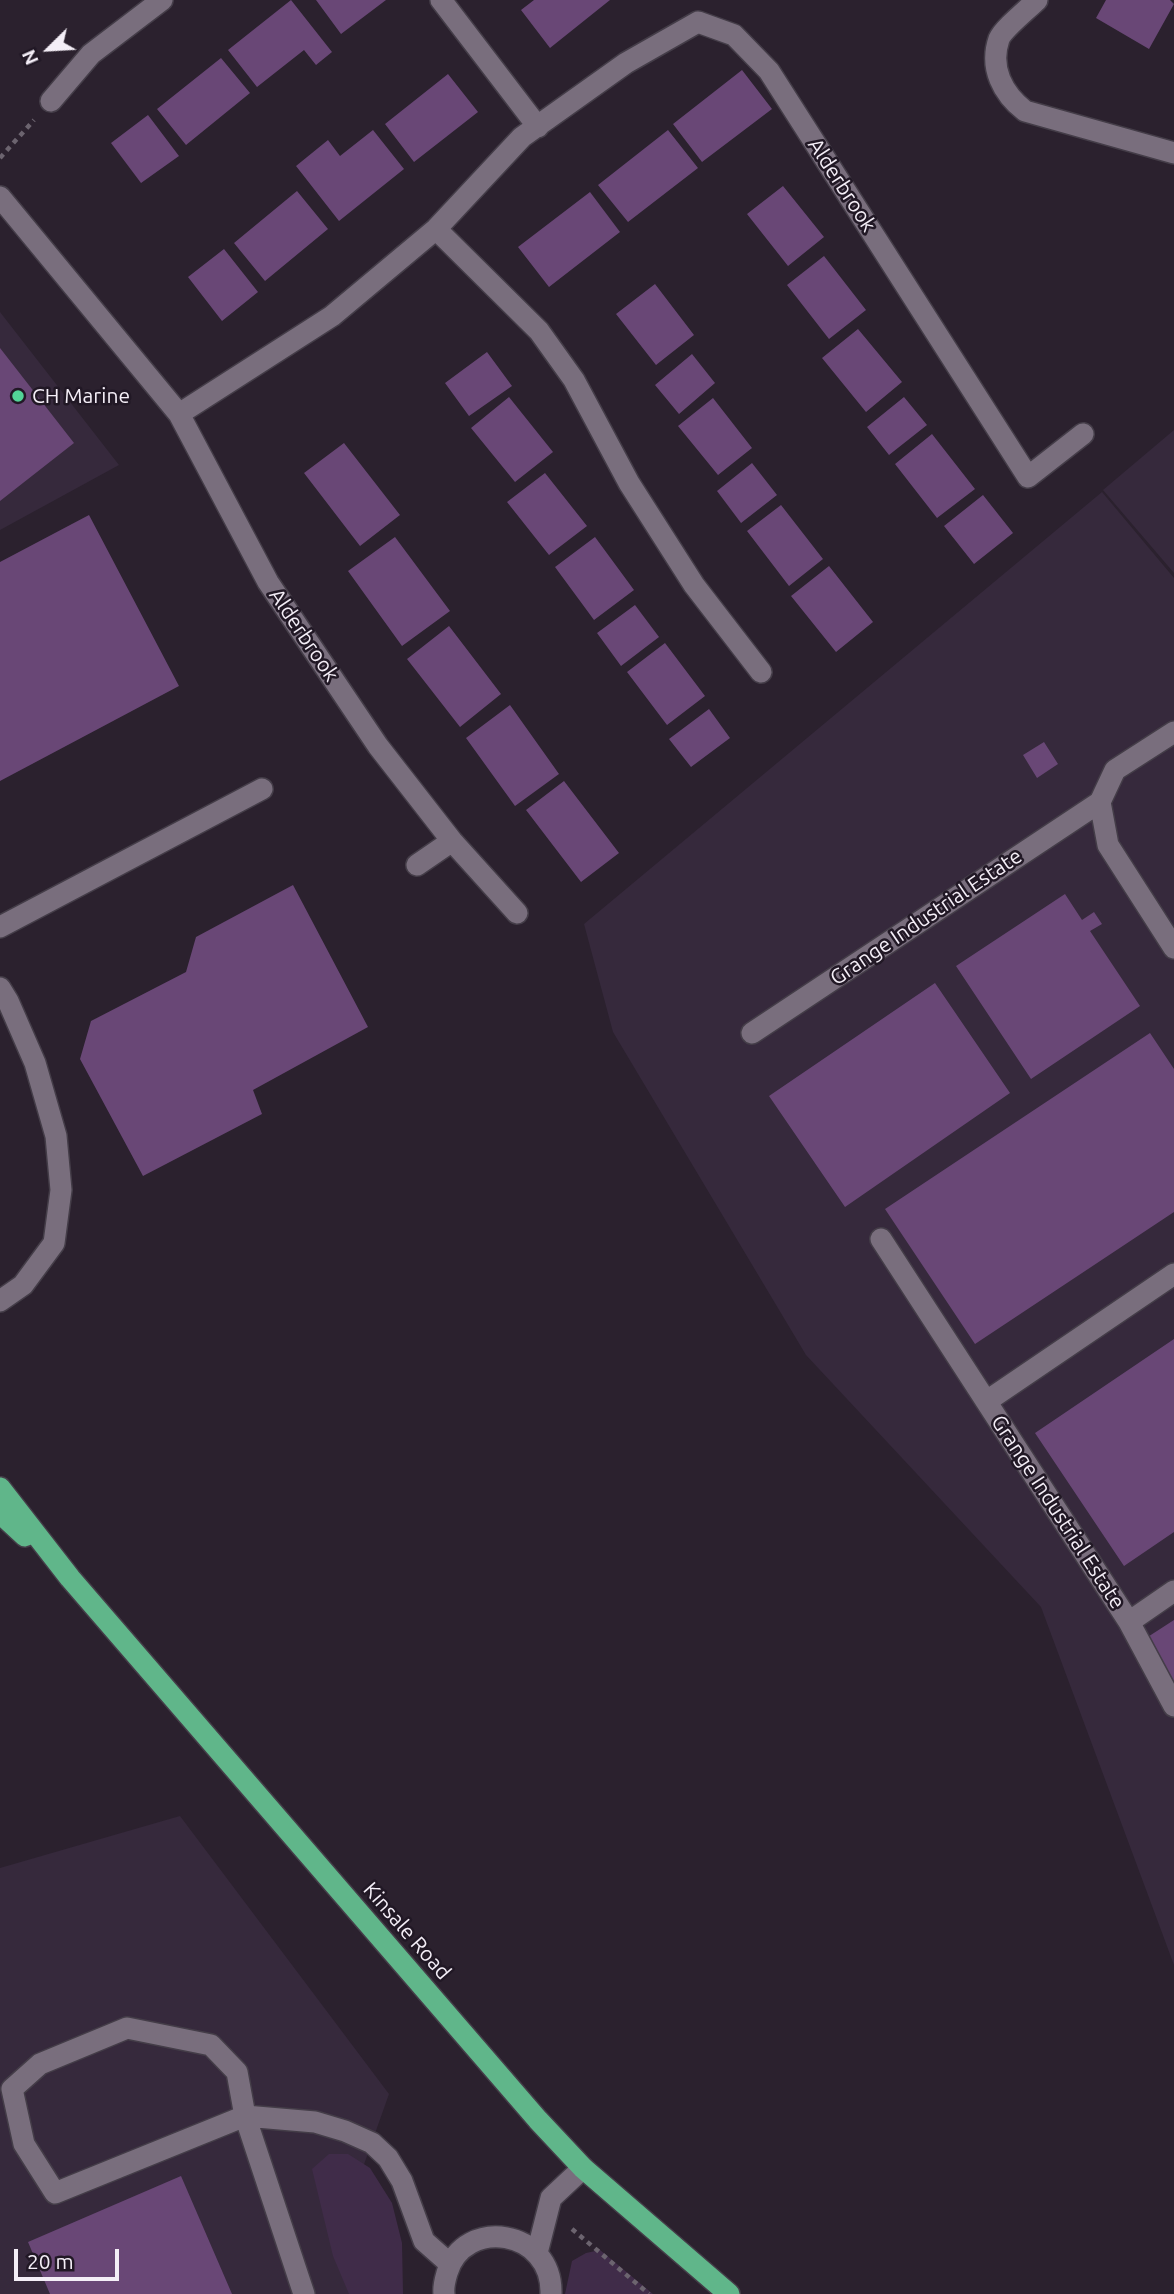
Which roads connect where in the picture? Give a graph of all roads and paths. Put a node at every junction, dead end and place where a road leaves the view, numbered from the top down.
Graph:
1 (162, 0) edge
2 (441, 0) edge
3 (1037, 0) edge
4 (51, 101) joint
5 (538, 127) junction
6 (1174, 153) edge
7 (0, 158) edge
8 (0, 197) edge
9 (436, 229) junction
10 (179, 414) junction
11 (1083, 435) dead end
12 (761, 672) dead end
13 (1174, 732) edge
14 (262, 789) dead end
15 (1100, 802) junction
16 (452, 841) junction
17 (417, 865) dead end
18 (517, 912) dead end
19 (0, 927) edge
20 (1174, 948) edge
21 (0, 988) edge
22 (752, 1033) dead end
23 (881, 1239) dead end
24 (1174, 1275) edge
25 (0, 1301) edge
26 (987, 1401) junction
27 (0, 1488) edge
28 (0, 1513) edge
29 (70, 1578) junction
30 (1174, 1591) edge
31 (1129, 1622) junction
32 (1174, 1706) edge
33 (245, 2116) junction
34 (583, 2168) junction
35 (549, 2204) junction
36 (537, 2253) junction
37 (450, 2264) junction
38 (304, 2294) edge
39 (444, 2294) edge
40 (551, 2294) edge
41 (649, 2294) edge
42 (729, 2294) edge

1 - 4 street
2 - 5 street
3 - 6 street
4 - 7 path
5 - 9 street, Alderbrook
5 - 11 street, Alderbrook
8 - 10 street, Alderbrook
9 - 10 street, Alderbrook
9 - 12 street
10 - 16 street, Alderbrook
13 - 15 street
14 - 19 street
15 - 20 street
15 - 22 street, Grange Industrial Estate
16 - 17 street
16 - 18 street, Alderbrook
21 - 25 street
23 - 26 street, Grange Industrial Estate
24 - 26 street, Grange Industrial Estate
26 - 31 street, Grange Industrial Estate
27 - 29 highway, Kinsale Road
28 - 29 highway, Kinsale Road
29 - 34 highway, Kinsale Road
30 - 31 street, Grange Industrial Estate
31 - 32 street, Grange Industrial Estate
33 - 33 street
33 - 37 street
33 - 38 street
34 - 35 street
34 - 42 highway, Kinsale Road
35 - 36 street
35 - 41 path
36 - 37 street
36 - 40 street
37 - 39 street

